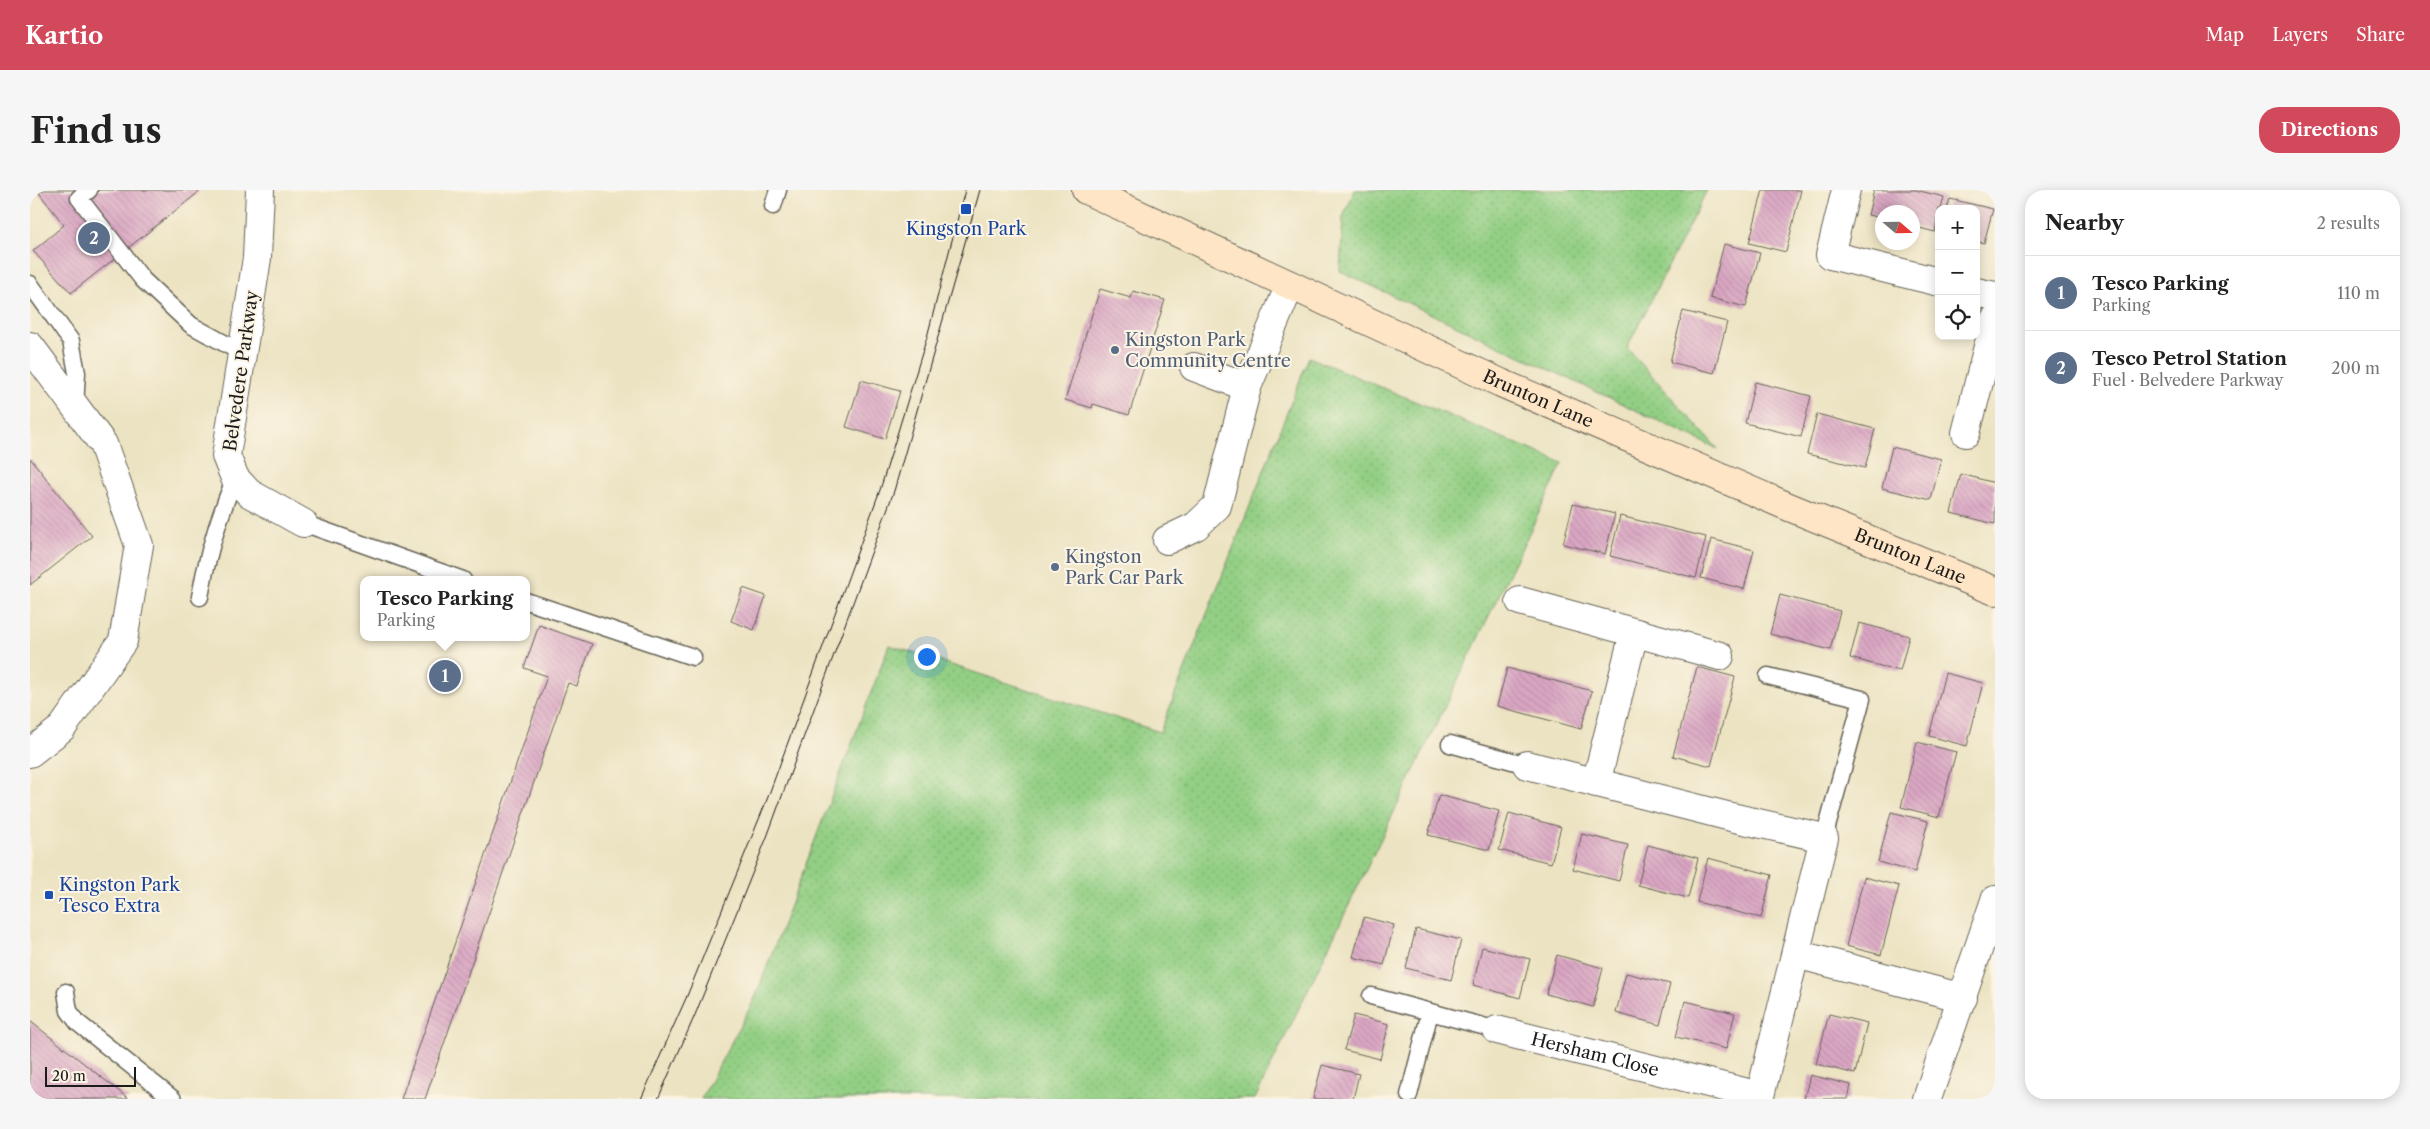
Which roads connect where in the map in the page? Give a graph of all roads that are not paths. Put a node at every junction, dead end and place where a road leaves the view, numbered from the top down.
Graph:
1 (89, 190) edge
2 (260, 190) edge
3 (778, 190) edge
4 (1086, 190) edge
5 (1846, 190) edge
6 (773, 206) dead end
7 (1935, 281) edge
8 (30, 284) edge
9 (1290, 285) junction
10 (1980, 293) edge
11 (1995, 296) edge
12 (1995, 319) edge
13 (30, 346) edge
14 (244, 354) junction
15 (1194, 367) dead end
16 (1247, 387) junction
17 (75, 406) junction
18 (1966, 433) dead end
19 (235, 478) junction
20 (303, 523) joint
21 (1167, 540) dead end
22 (453, 576) edge
23 (1995, 591) edge
24 (200, 597) dead end
25 (1520, 601) dead end
26 (530, 602) edge
27 (1634, 633) junction
28 (1720, 656) dead end
29 (693, 657) dead end
30 (1768, 676) dead end
31 (1450, 744) dead end
32 (30, 753) edge
33 (1527, 765) joint
34 (1596, 783) junction
35 (1824, 838) junction
36 (1995, 900) edge
37 (1796, 954) junction
38 (66, 992) dead end
39 (1372, 996) dead end
40 (1963, 998) junction
41 (1430, 1012) junction
42 (1497, 1030) joint
43 (1409, 1095) dead end
44 (1760, 1097) edge
45 (173, 1099) edge
46 (1927, 1099) edge

1 - 14 lane
2 - 14 street, Belvedere Parkway
3 - 6 lane
4 - 9 street, Brunton Lane
5 - 7 street
8 - 17 lane
9 - 16 street
9 - 23 street, Brunton Lane
10 - 11 street
12 - 18 street
13 - 17 street
14 - 19 street, Belvedere Parkway
15 - 16 street
16 - 21 street
17 - 32 street
19 - 20 street, Belvedere Parkway
19 - 24 lane
20 - 22 lane, Belvedere Parkway
25 - 27 street
26 - 29 lane
27 - 28 street
27 - 34 street
30 - 35 lane, Hersham Close
31 - 33 lane
33 - 34 street
34 - 35 street
35 - 37 street, Hersham Close
36 - 40 street
37 - 40 street
37 - 44 street, Hersham Close
38 - 45 lane
39 - 41 lane, Hersham Close
40 - 46 street
41 - 42 lane, Hersham Close
41 - 43 lane
42 - 44 street, Hersham Close

